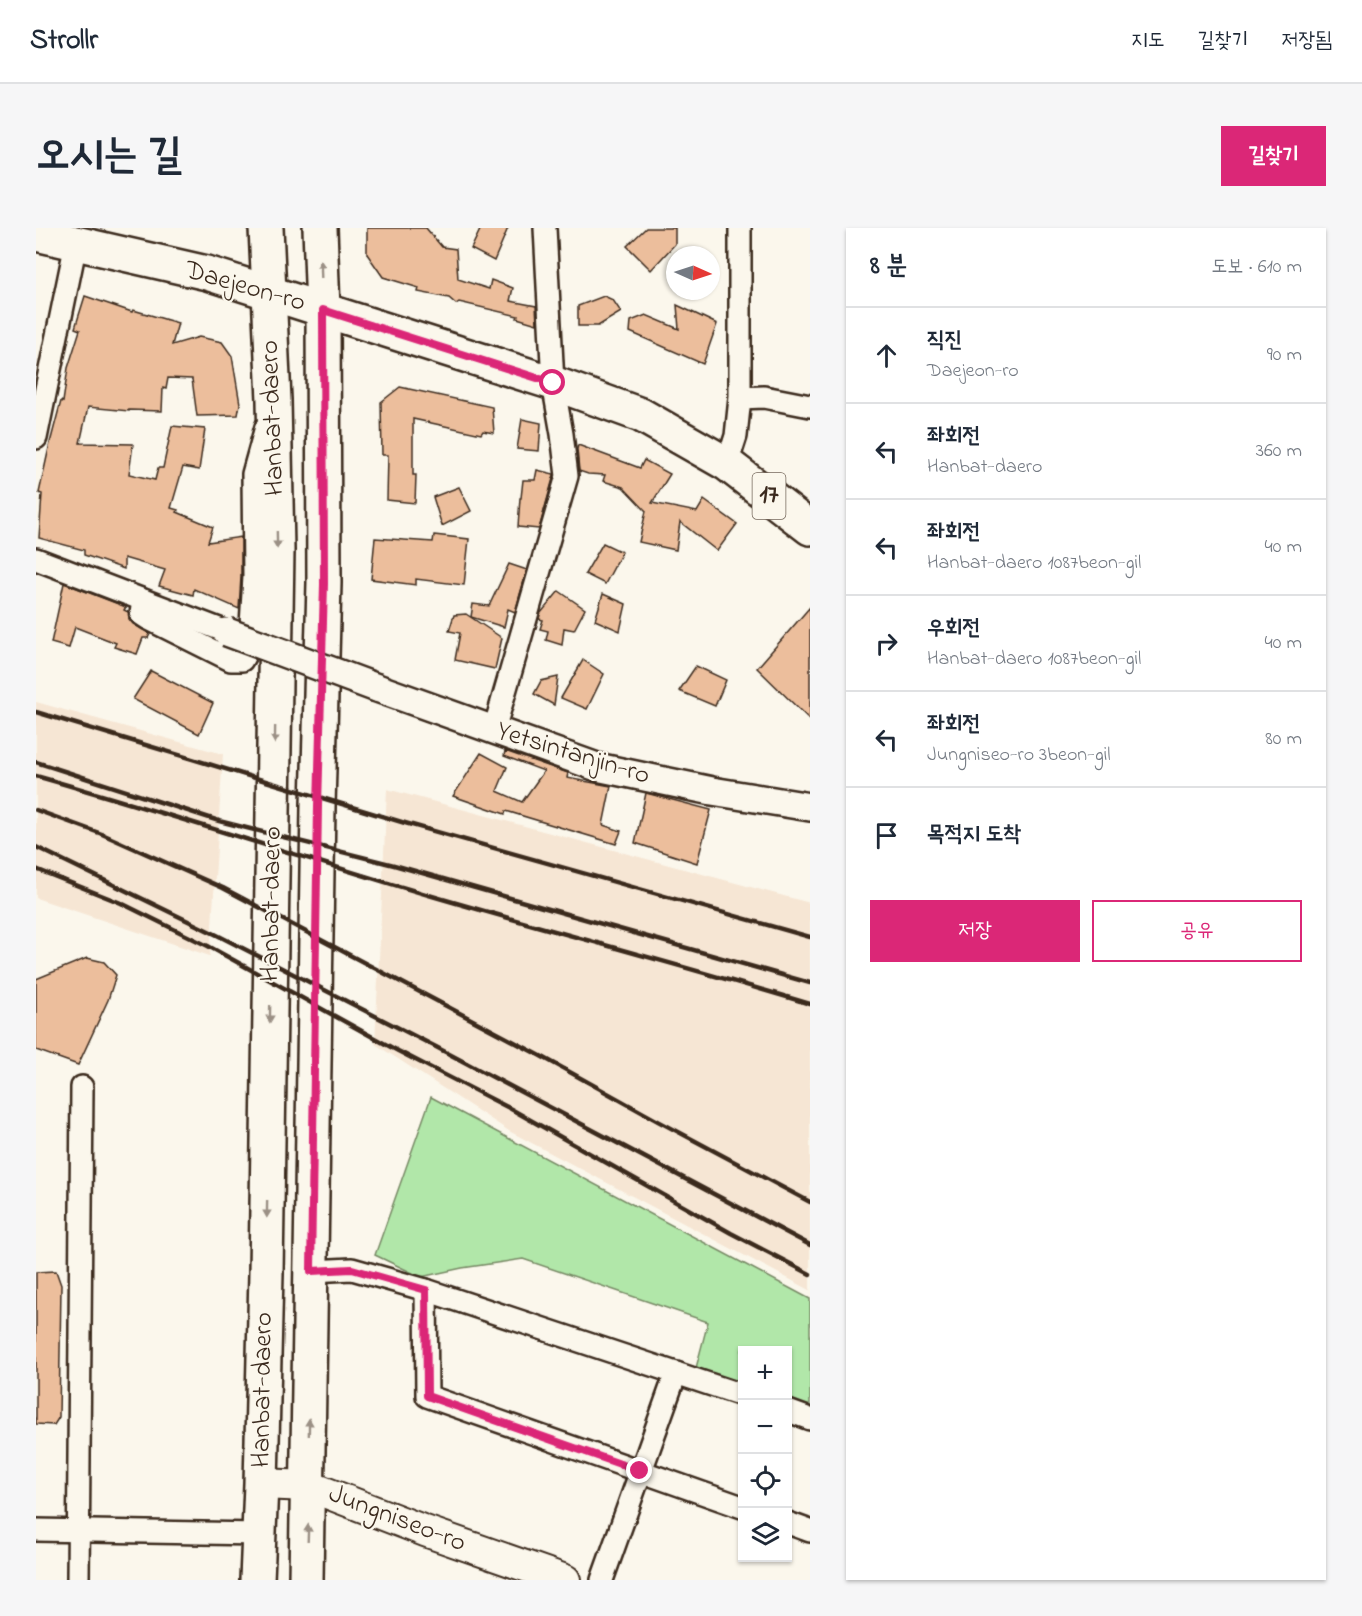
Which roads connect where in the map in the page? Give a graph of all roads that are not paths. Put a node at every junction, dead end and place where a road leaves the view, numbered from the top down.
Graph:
1 (266, 228) edge
2 (320, 228) edge
3 (544, 228) edge
4 (740, 228) edge
5 (42, 233) edge
6 (76, 243) junction
7 (269, 293) junction
8 (323, 310) junction
9 (553, 383) junction
10 (740, 398) junction
11 (274, 400) junction
12 (810, 406) edge
13 (38, 416) edge
14 (36, 438) edge
15 (727, 464) junction
16 (810, 528) edge
17 (36, 559) edge
18 (143, 600) junction
19 (227, 632) joint
20 (494, 730) junction
21 (810, 807) edge
22 (82, 1087) dead end
23 (311, 1271) junction
24 (426, 1290) junction
25 (676, 1372) junction
26 (738, 1394) edge
27 (792, 1412) edge
28 (810, 1419) edge
29 (640, 1471) junction
30 (261, 1484) junction
31 (309, 1486) junction
32 (738, 1506) edge
33 (792, 1524) edge
34 (36, 1530) edge
35 (810, 1531) edge
36 (80, 1532) junction
37 (258, 1534) junction
38 (78, 1580) edge
39 (257, 1580) edge
40 (306, 1580) edge
41 (565, 1580) edge
42 (602, 1580) edge

1 - 7 main road, Hanbat-daero
8 -> 2 main road, Hanbat-daero
3 - 9 street
4 - 10 street
5 - 6 main road, Daejeon-ro / 17
6 - 7 main road, Daejeon-ro / 17
6 - 13 street
7 - 8 main road, Daejeon-ro / 17
7 - 11 main road, Hanbat-daero
8 - 9 main road, Daejeon-ro / 17
8 - 23 main road, Hanbat-daero
9 - 15 main road, Daejeon-ro / 17
9 - 20 street
10 - 12 street
10 - 15 street
11 - 18 street
11 -> 30 main road, Hanbat-daero
13 - 14 street
15 - 16 main road, Daejeon-ro / 17
17 - 18 street
18 - 19 street
19 - 20 street, Yetsintanjin-ro, bridge
20 - 21 street, Yetsintanjin-ro
22 - 36 street
23 - 24 street
31 -> 23 main road, Hanbat-daero
24 - 25 street
24 - 29 street
25 - 26 street
25 - 29 street
27 - 28 street
29 - 32 street
29 - 42 street
30 - 31 main road, Jungniseo-ro
30 - 37 main road, Hanbat-daero
40 -> 31 main road, Hanbat-daero
31 - 41 main road, Jungniseo-ro
33 - 35 street
34 - 36 street
36 - 37 street
36 - 38 street
37 - 39 main road, Hanbat-daero

